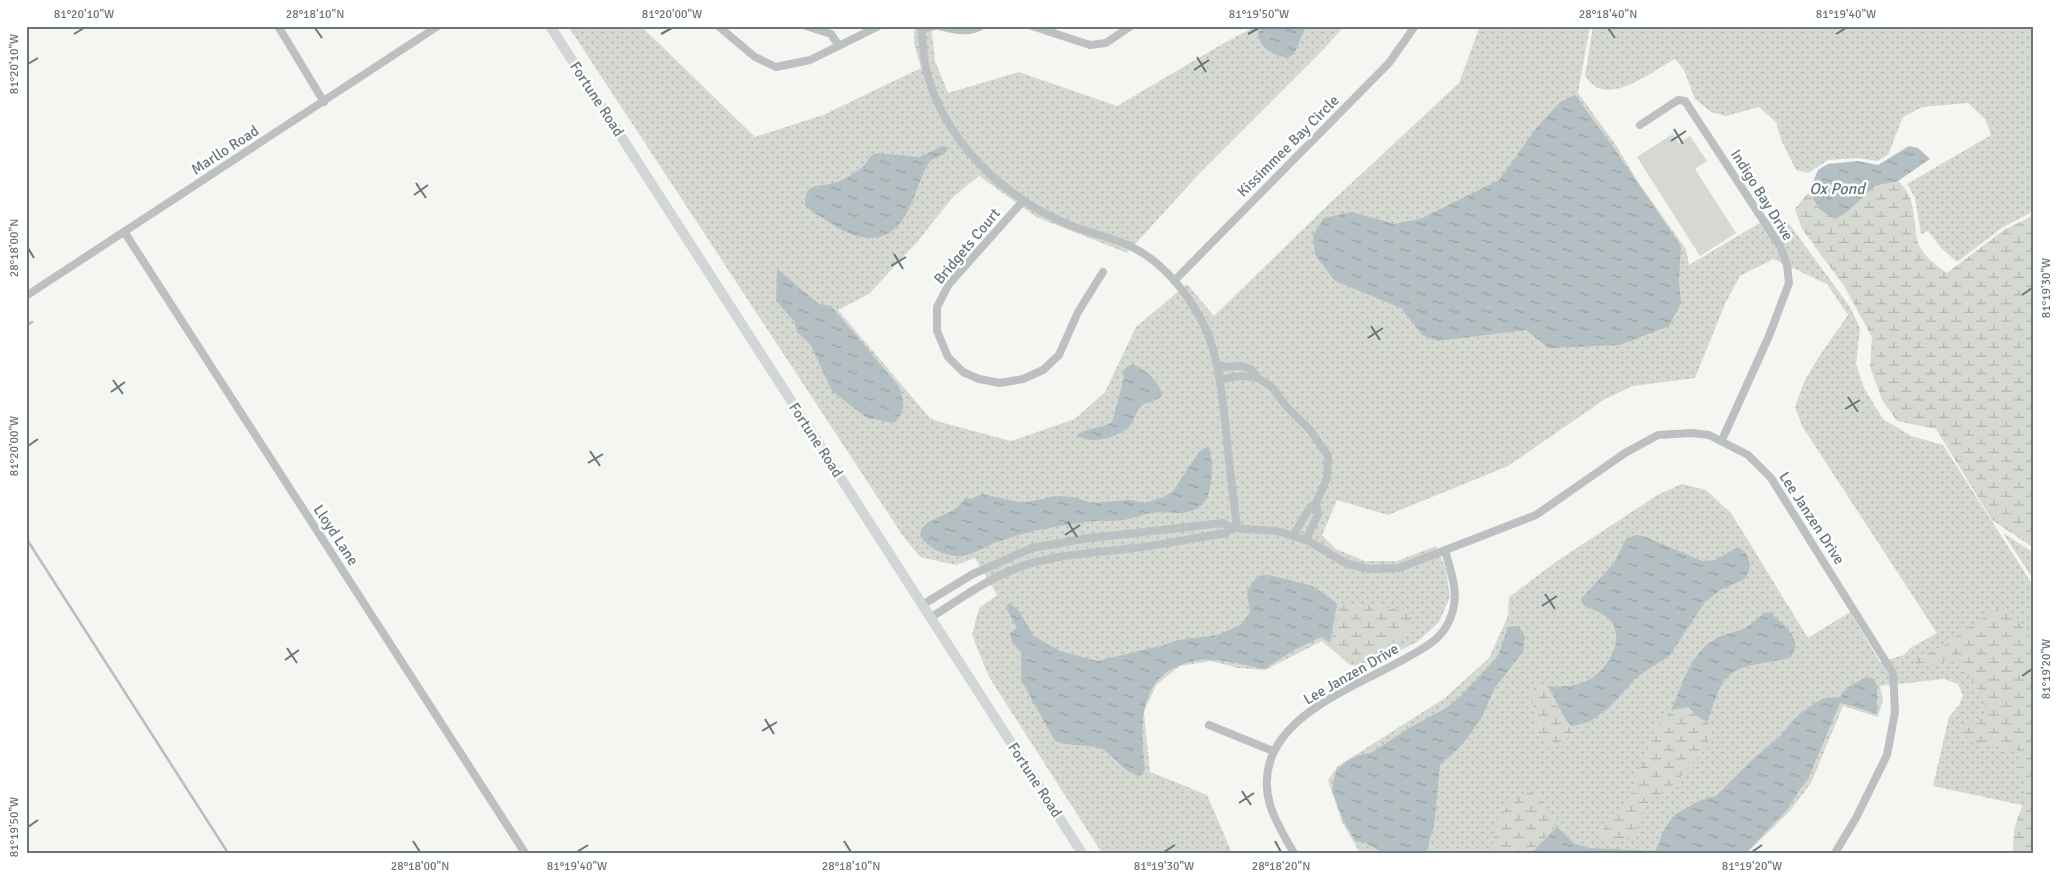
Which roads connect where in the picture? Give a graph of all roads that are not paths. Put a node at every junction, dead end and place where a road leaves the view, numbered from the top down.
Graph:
1 (278, 26) edge
2 (438, 26) edge
3 (550, 26) edge
4 (718, 26) edge
5 (806, 26) edge
6 (879, 26) edge
7 (934, 26) edge
8 (939, 26) edge
9 (980, 26) edge
10 (1132, 26) edge
11 (1415, 26) edge
12 (1036, 27) edge
13 (921, 28) edge
14 (839, 46) junction
15 (324, 102) junction
16 (1640, 125) dead end
17 (1023, 201) junction
18 (125, 233) junction
19 (1103, 272) dead end
20 (1174, 281) junction
21 (26, 296) edge
22 (1218, 368) junction
23 (1258, 378) junction
24 (1220, 380) junction
25 (1722, 440) junction
26 (1316, 503) junction
27 (1234, 528) junction
28 (1108, 536) junction
29 (1293, 536) junction
30 (1306, 540) junction
31 (1445, 550) junction
32 (1110, 551) junction
33 (971, 575) junction
34 (978, 587) junction
35 (922, 605) junction
36 (930, 618) junction
37 (1208, 725) dead end
38 (1273, 751) junction
39 (525, 853) edge
40 (1082, 853) edge
41 (1294, 853) edge
42 (1835, 853) edge

1 - 15 street
2 - 15 street, Marllo Road
3 - 35 street, Fortune Road
4 - 14 street
5 - 14 street
6 - 14 street
7 - 13 street
8 - 9 street
10 - 12 street
11 - 20 street, Kissimmee Bay Circle
13 - 17 street
15 - 18 street, Marllo Road
16 - 25 street, Indigo Bay Drive
17 - 19 street, Bridgets Court
17 - 20 street
18 - 21 street, Marllo Road
18 - 39 street, Lloyd Lane
20 - 22 street
22 - 23 street
22 - 24 street
23 - 24 street
23 - 26 street
24 - 27 street
25 - 31 street, Lee Janzen Drive
25 - 42 street, Lee Janzen Drive
26 - 29 street
26 - 30 street
27 - 28 street, Lee Janzen Drive
27 - 29 street, Lee Janzen Drive
27 - 32 street
28 - 32 street
28 - 33 street, Lee Janzen Drive
29 - 30 street, Lee Janzen Drive
30 - 31 street, Lee Janzen Drive
31 - 38 street, Lee Janzen Drive
32 - 34 street
33 - 34 street
33 - 35 street, Lee Janzen Drive
34 - 36 street
35 - 36 street, Fortune Road
36 - 40 street, Fortune Road
37 - 38 street
38 - 41 street, Lee Janzen Drive

